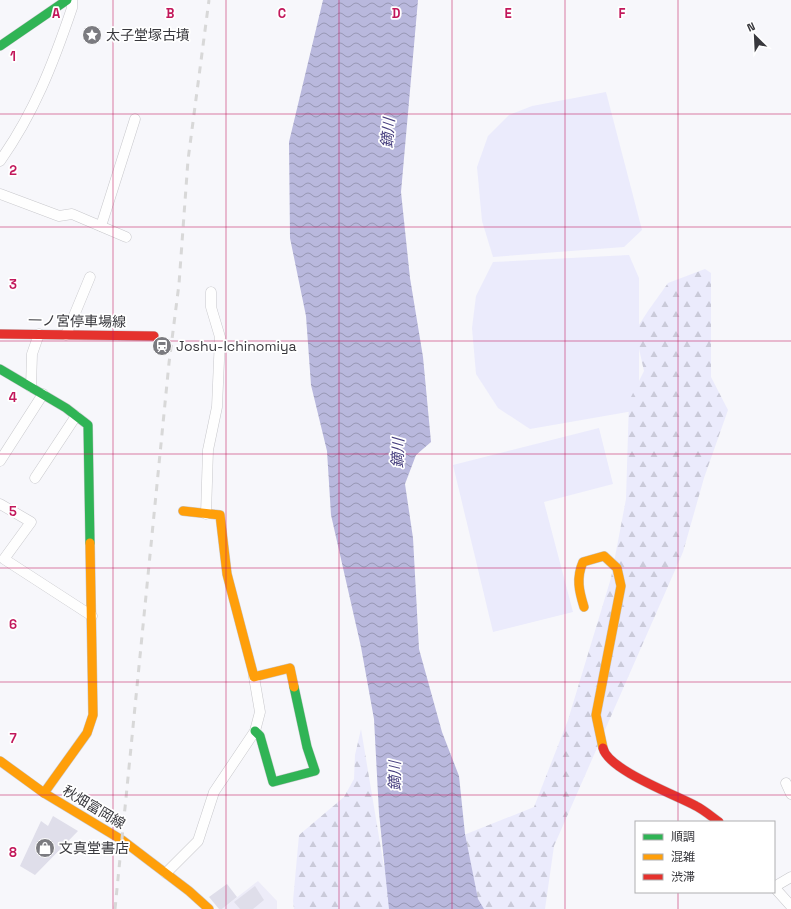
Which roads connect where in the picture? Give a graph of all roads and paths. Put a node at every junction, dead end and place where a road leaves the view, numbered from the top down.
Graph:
1 (67, 0) edge
2 (72, 0) edge
3 (0, 46) edge
4 (135, 119) dead end
5 (0, 161) edge
6 (0, 194) edge
7 (101, 226) junction
8 (126, 237) dead end
9 (90, 278) dead end
10 (211, 292) dead end
11 (0, 334) edge
12 (39, 334) junction
13 (66, 335) junction
14 (154, 336) dead end
15 (0, 369) edge
16 (30, 387) junction
17 (43, 394) junction
18 (76, 416) junction
19 (0, 461) edge
20 (35, 478) dead end
21 (0, 504) edge
22 (183, 511) dead end
23 (206, 514) junction
24 (584, 607) dead end
25 (92, 616) junction
26 (254, 677) junction
27 (255, 730) junction
28 (0, 761) edge
29 (786, 783) dead end
30 (44, 793) junction
31 (791, 794) edge
32 (705, 819) edge
33 (166, 873) junction
34 (791, 877) edge
35 (775, 886) edge
36 (775, 888) edge
37 (791, 906) edge
38 (209, 909) edge

1 - 3 main road
2 - 5 street
4 - 7 street
6 - 7 street
7 - 8 street
9 - 13 street
10 - 23 street
11 - 12 main road, 一ノ宮停車場線
12 - 13 main road, 一ノ宮停車場線
12 - 16 street
13 - 14 main road, 一ノ宮停車場線
15 - 16 main road
16 - 17 main road
17 - 18 main road
17 - 19 street
18 - 20 street
18 - 25 main road
21 - 25 street
22 - 23 main road
23 - 26 main road
24 - 32 main road
25 - 30 main road
26 - 27 street
26 - 27 main road
27 - 33 street
28 - 30 main road, 秋畑富岡線
29 - 31 street
30 - 33 main road, 秋畑富岡線
33 - 38 main road, 秋畑富岡線
34 - 35 street
36 - 37 street

